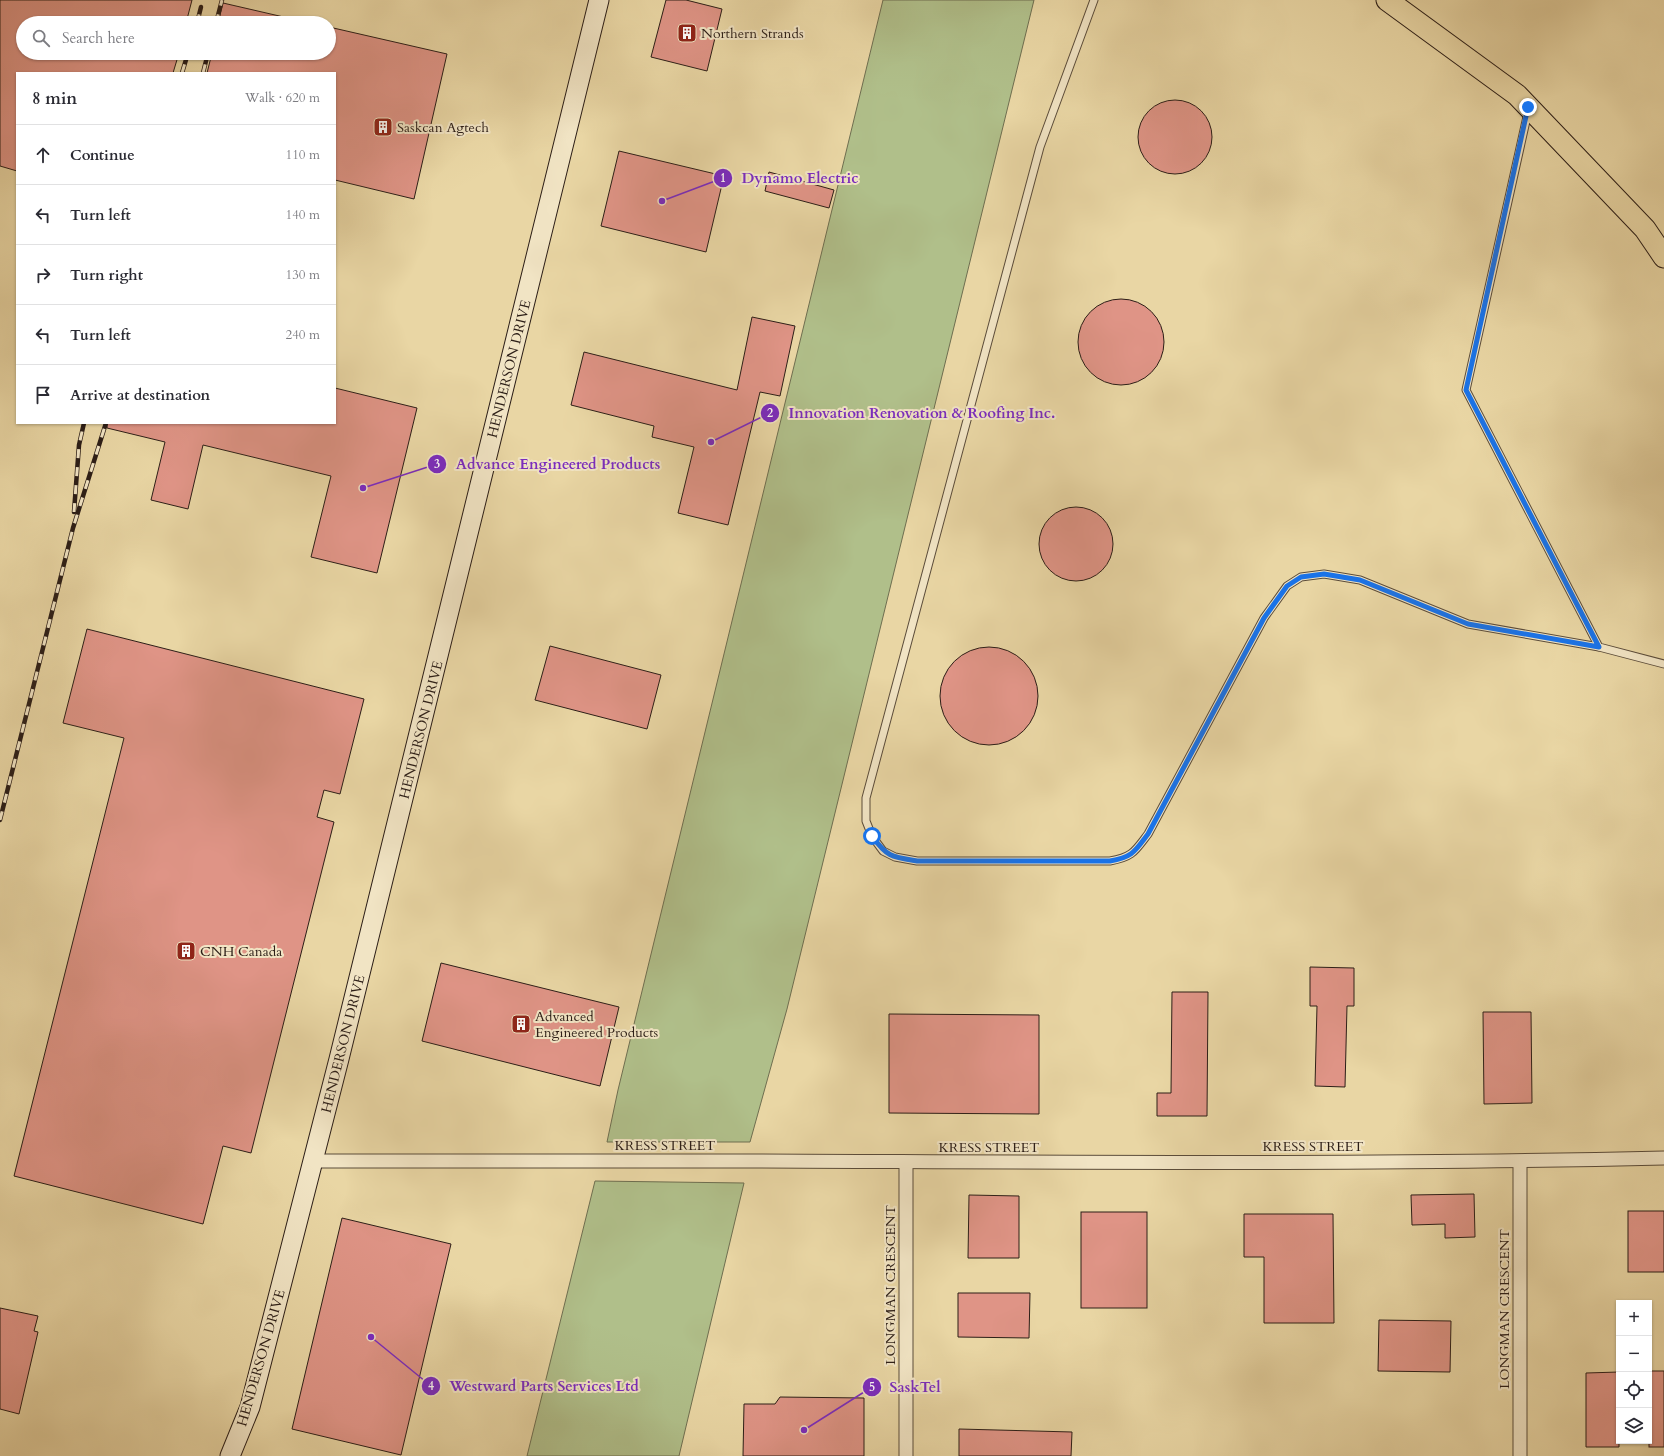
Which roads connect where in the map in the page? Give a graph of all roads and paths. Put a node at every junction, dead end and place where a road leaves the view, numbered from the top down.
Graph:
1 (599, 0) edge
2 (1094, 0) edge
3 (1387, 0) edge
4 (1528, 107) junction
5 (1664, 257) edge
6 (1599, 647) junction
7 (1664, 664) edge
8 (1664, 1158) edge
9 (313, 1161) junction
10 (1520, 1162) junction
11 (906, 1163) junction
12 (230, 1456) edge
13 (906, 1456) edge
14 (1520, 1456) edge

1 - 9 street, HENDERSON DRIVE
2 - 6 lane
3 - 4 main road
4 - 5 main road
4 - 6 lane
6 - 7 lane
8 - 10 street, KRESS STREET
9 - 11 street, KRESS STREET
9 - 12 street, HENDERSON DRIVE
10 - 11 street, KRESS STREET
10 - 14 street, LONGMAN CRESCENT
11 - 13 street, LONGMAN CRESCENT

